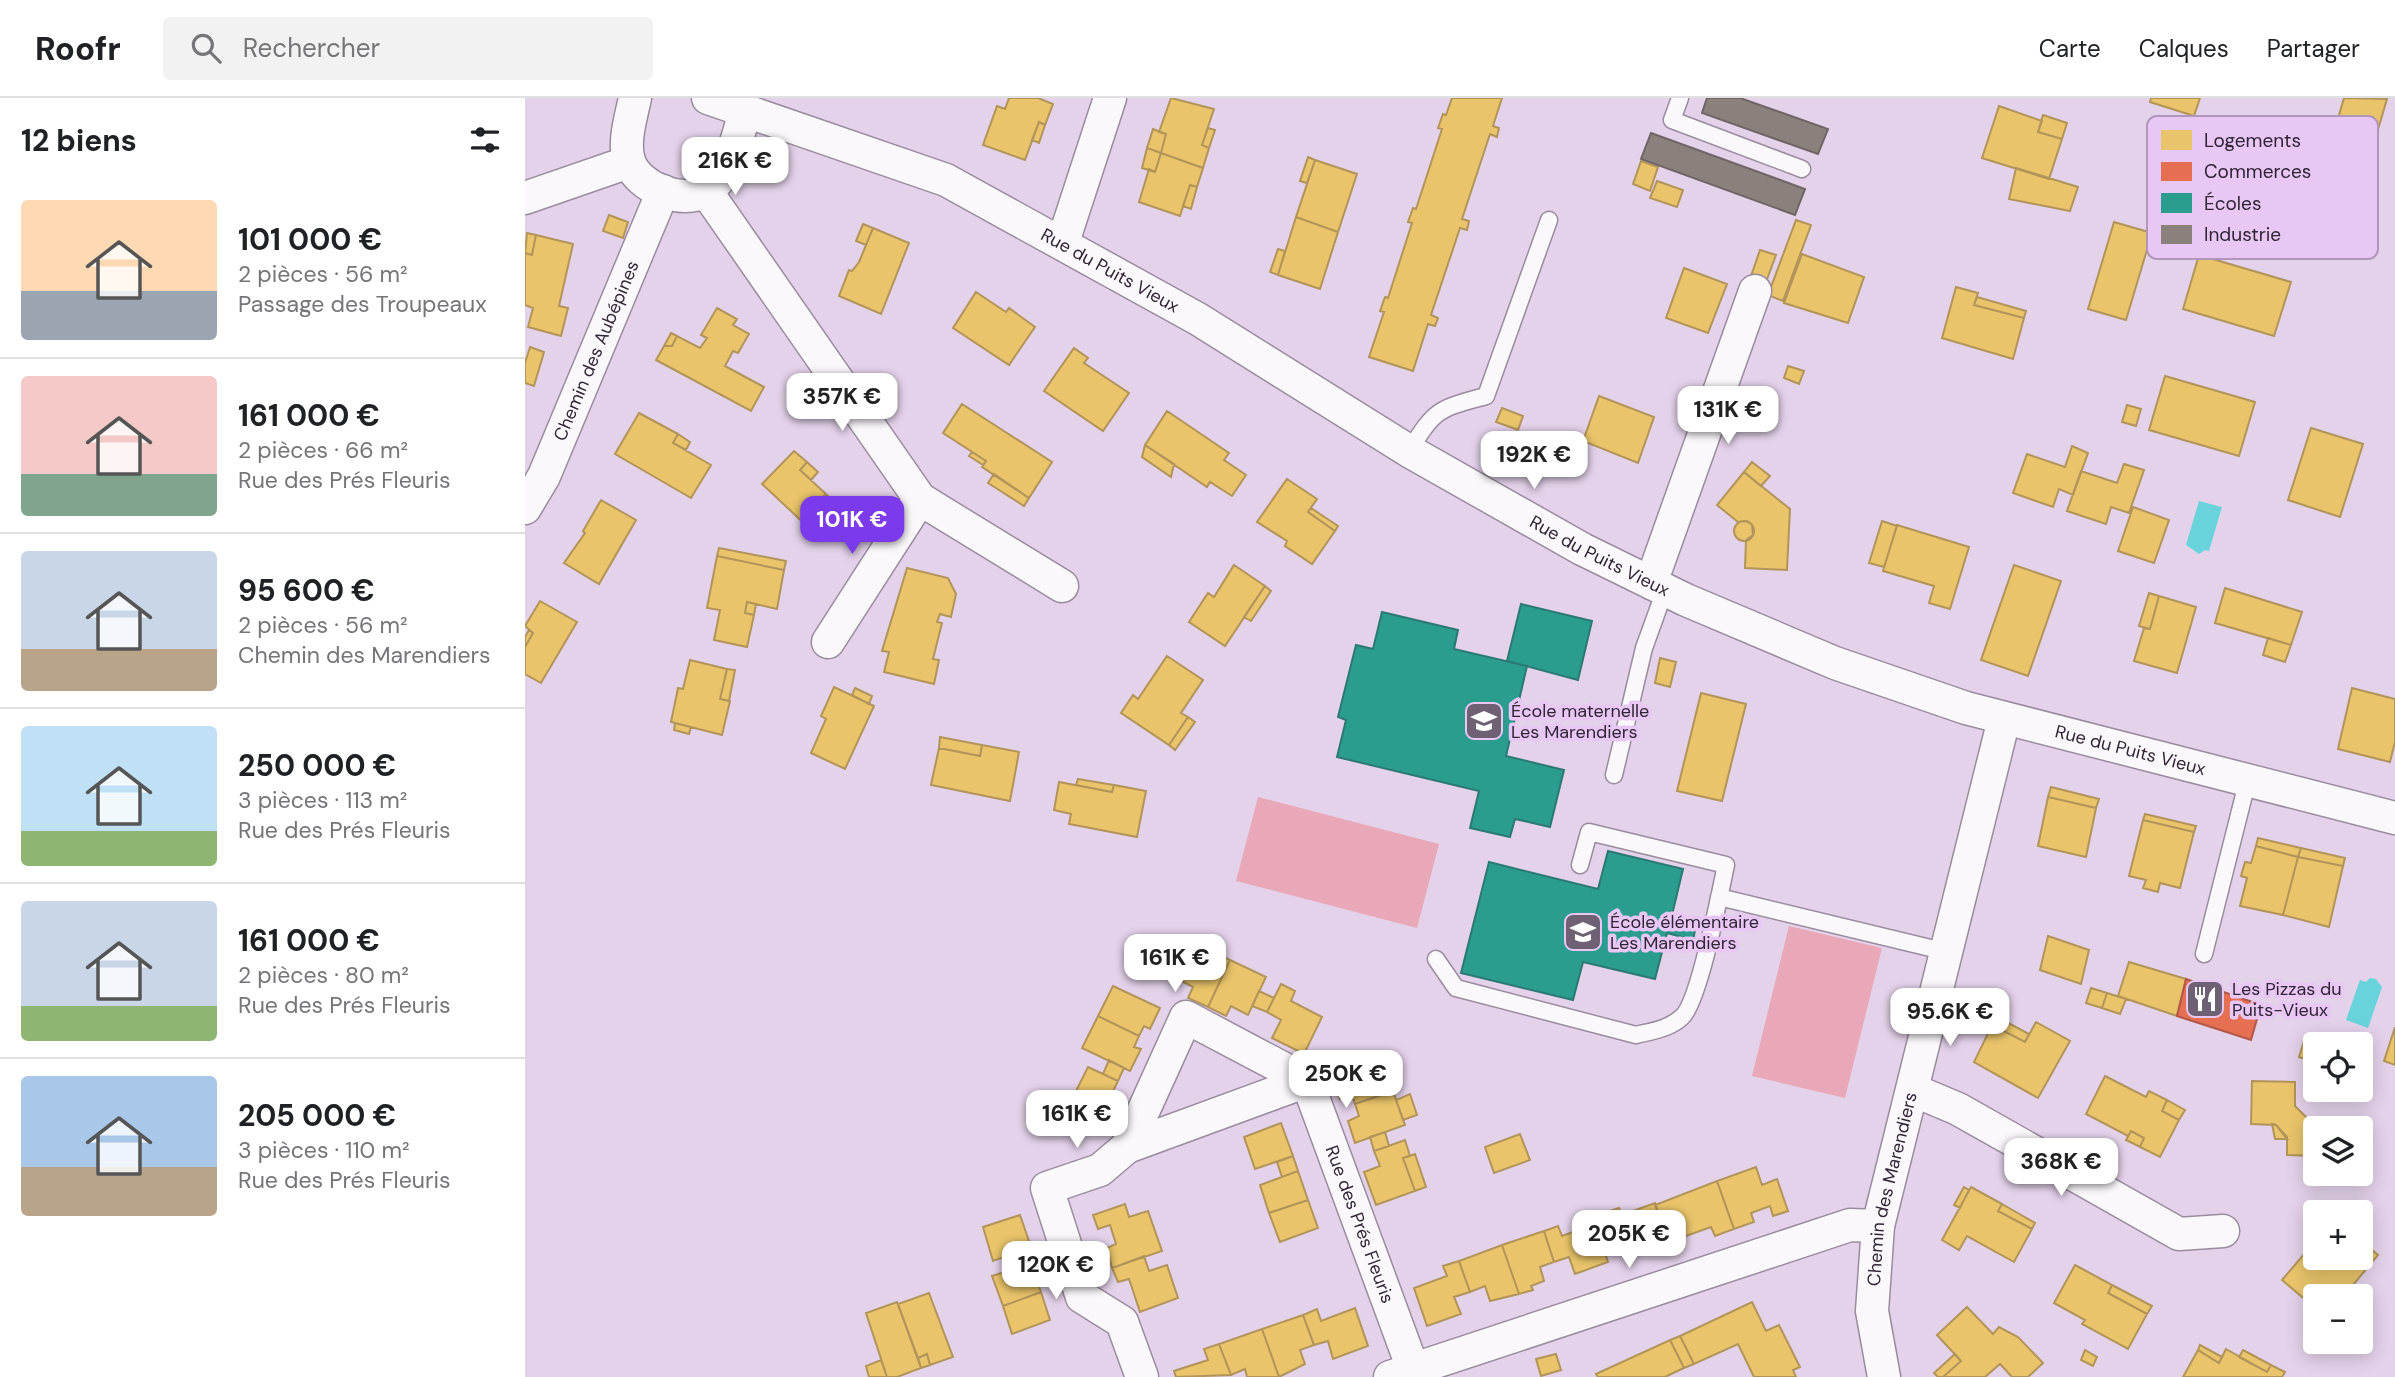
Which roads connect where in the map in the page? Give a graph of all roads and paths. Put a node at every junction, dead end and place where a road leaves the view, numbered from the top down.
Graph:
1 (635, 98) edge
2 (708, 98) edge
3 (1109, 98) edge
4 (1680, 98) edge
5 (746, 110) junction
6 (629, 162) junction
7 (1802, 169) dead end
8 (663, 191) junction
9 (706, 191) junction
10 (525, 198) edge
11 (1549, 220) dead end
12 (1063, 242) junction
13 (1755, 291) dead end
14 (1409, 451) junction
15 (920, 499) junction
16 (525, 508) edge
17 (1062, 586) dead end
18 (1658, 587) junction
19 (828, 642) dead end
20 (2004, 719) junction
21 (1614, 775) dead end
22 (2248, 779) junction
23 (2395, 817) edge
24 (1580, 864) dead end
25 (1719, 897) junction
26 (1947, 952) junction
27 (2204, 954) dead end
28 (1436, 959) dead end
29 (1307, 1081) junction
30 (1913, 1090) junction
31 (1127, 1147) junction
32 (1878, 1226) junction
33 (2223, 1231) dead end
34 (1406, 1374) edge
35 (1142, 1377) edge
36 (1884, 1377) edge

1 - 6 street
2 - 5 street, Rue du Puits Vieux
3 - 12 street
4 - 7 lane
5 - 9 street
5 - 12 street, Rue du Puits Vieux
6 - 8 street
6 - 10 street
8 - 9 street
8 - 16 street, Chemin des Aubépines
9 - 15 street
11 - 14 lane
12 - 14 street, Rue du Puits Vieux
13 - 18 street
14 - 18 street, Rue du Puits Vieux
15 - 17 street
15 - 19 street
18 - 20 street, Rue du Puits Vieux
18 - 21 lane
20 - 22 street, Rue du Puits Vieux
20 - 26 street, Chemin des Marendiers
22 - 23 street, Rue du Puits Vieux
22 - 27 lane
24 - 25 lane
25 - 26 lane
25 - 28 lane
26 - 30 street, Chemin des Marendiers
29 - 31 street
29 - 31 street
29 - 34 street, Rue des Prés Fleuris
30 - 32 street, Chemin des Marendiers
30 - 33 street
31 - 35 street
32 - 34 street, Rue des Prés Fleuris
32 - 36 street, Chemin des Marendiers

